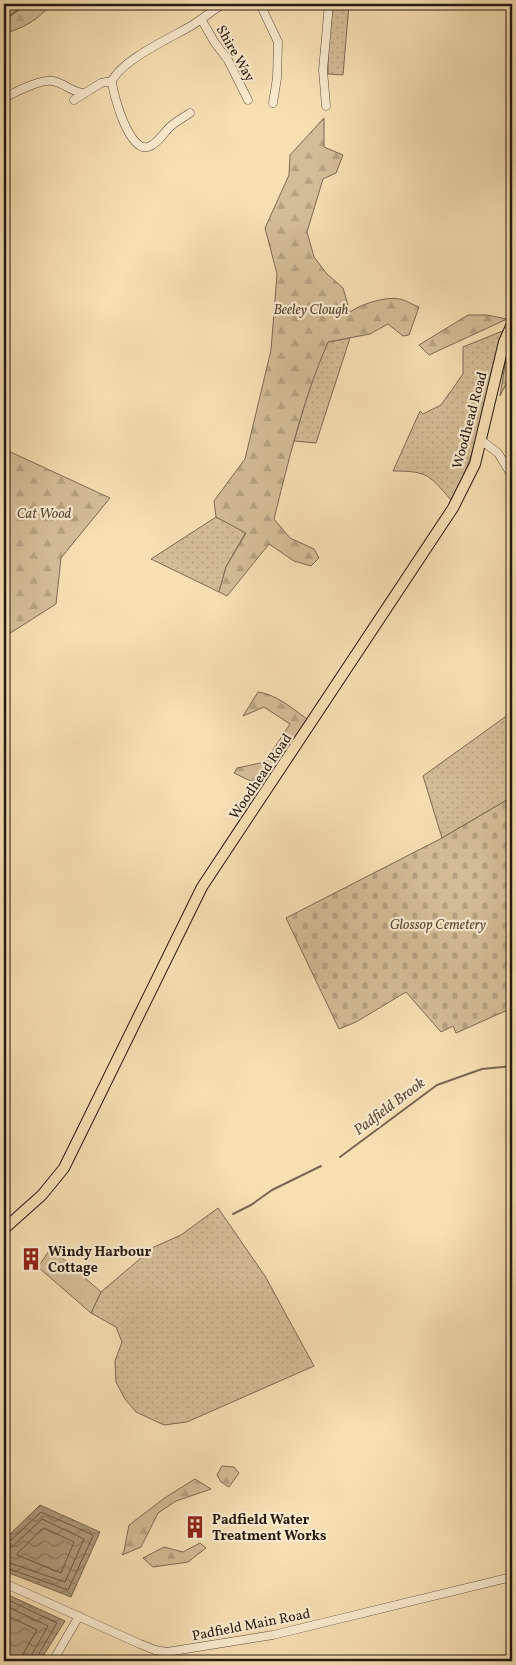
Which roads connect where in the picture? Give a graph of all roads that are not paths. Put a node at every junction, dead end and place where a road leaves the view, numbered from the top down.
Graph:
1 (223, 4) edge
2 (260, 4) edge
3 (329, 4) edge
4 (201, 19) junction
5 (112, 80) junction
6 (83, 93) junction
7 (4, 98) edge
8 (74, 100) dead end
9 (248, 100) dead end
10 (273, 103) dead end
11 (326, 106) dead end
12 (190, 113) dead end
13 (512, 324) edge
14 (481, 440) junction
15 (512, 476) edge
16 (4, 1229) edge
17 (512, 1577) edge
18 (4, 1583) edge
19 (79, 1616) junction
20 (54, 1661) edge

1 - 4 street
2 - 10 street
3 - 11 street
4 - 5 street
4 - 9 street, Shire Way
5 - 6 street
5 - 12 street
6 - 7 street
6 - 8 street
13 - 14 main road, Woodhead Road
14 - 15 street
14 - 16 main road, Woodhead Road
17 - 19 street, Padfield Main Road
18 - 19 street, Padfield Main Road
19 - 20 street

